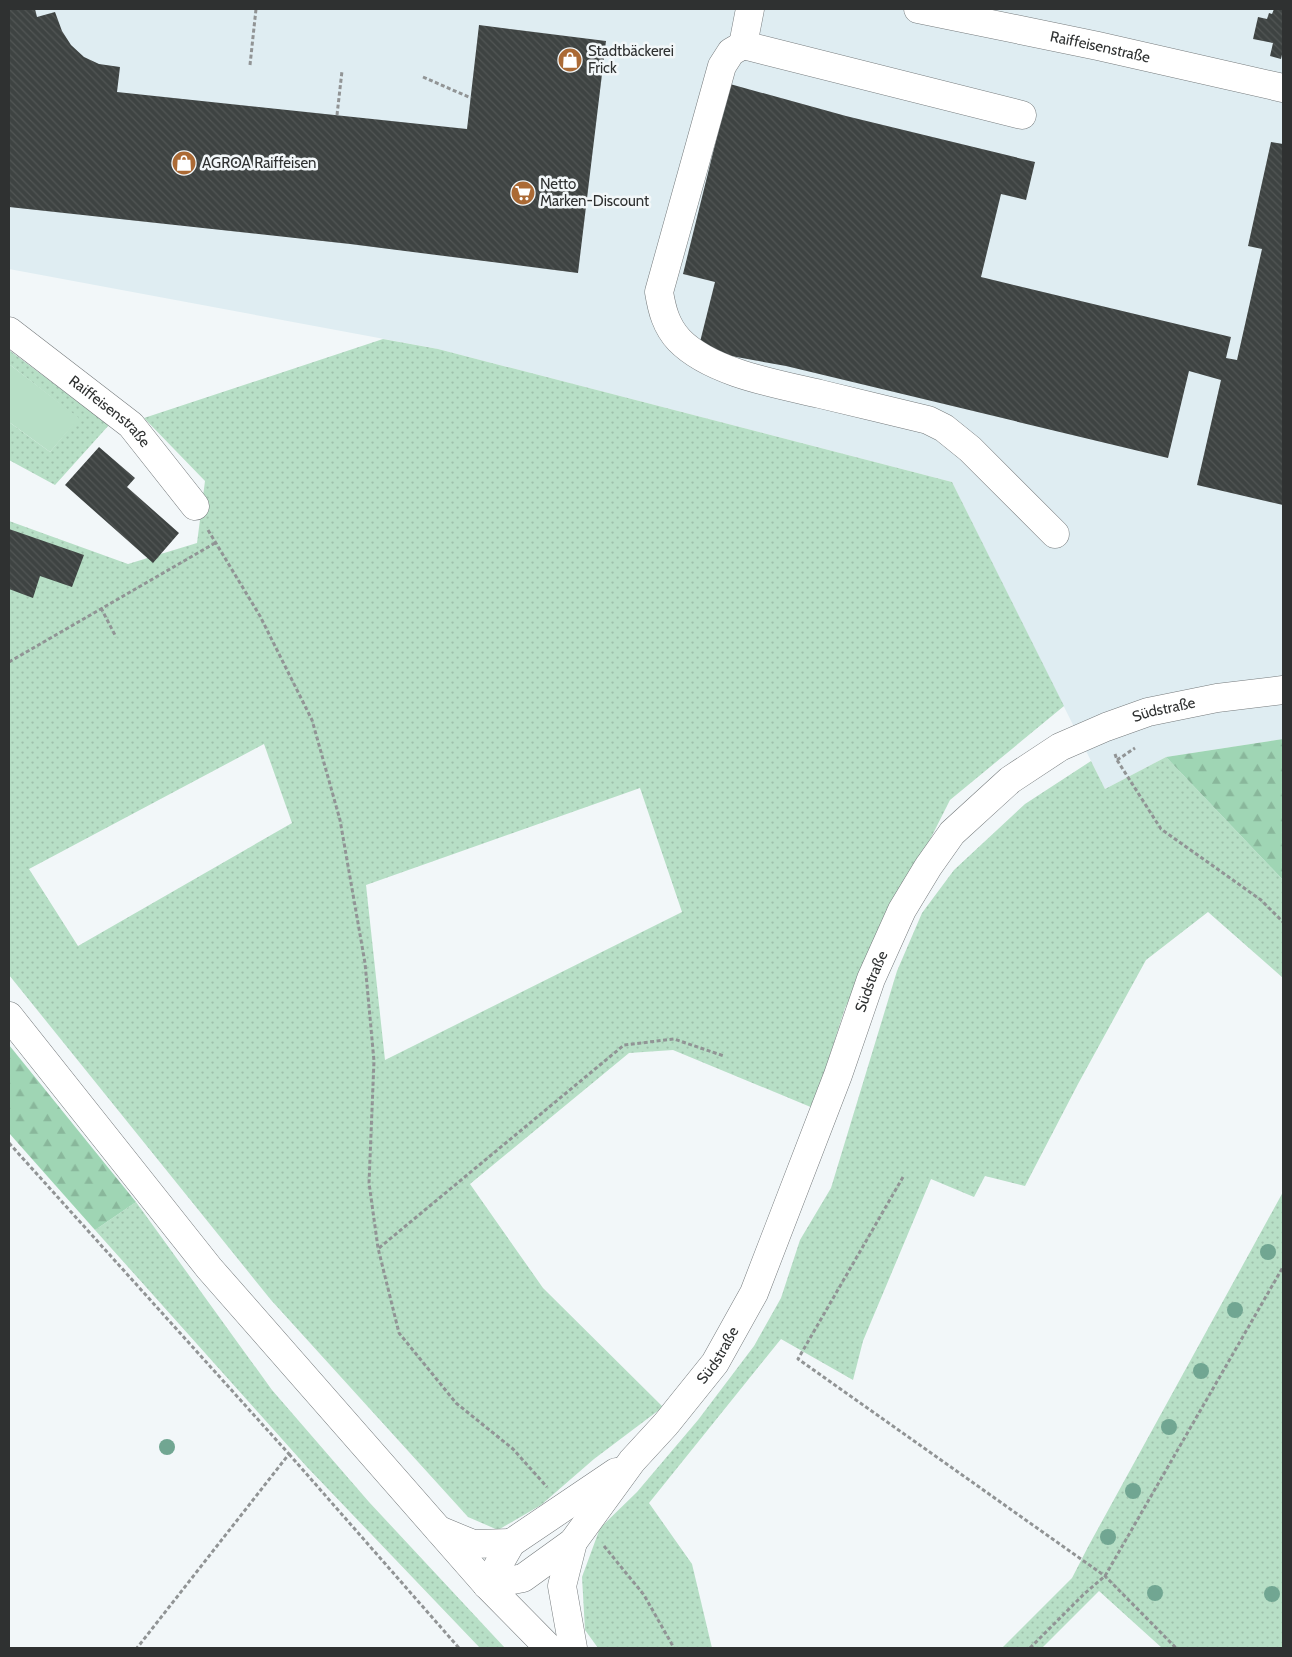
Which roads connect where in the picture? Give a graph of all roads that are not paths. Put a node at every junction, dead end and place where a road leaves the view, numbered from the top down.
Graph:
1 (750, 9) edge
2 (918, 9) edge
3 (743, 45) junction
4 (1283, 88) edge
5 (1022, 115) dead end
6 (9, 331) edge
7 (195, 506) dead end
8 (1055, 534) dead end
9 (1283, 690) edge
10 (9, 1016) edge
11 (632, 1461) junction
12 (439, 1530) junction
13 (573, 1542) junction
14 (511, 1543) junction
15 (487, 1585) junction
16 (549, 1648) edge
17 (573, 1648) edge

1 - 3 street
2 - 4 street, Raiffeisenstraße
3 - 5 street
3 - 8 street
6 - 7 street, Raiffeisenstraße
9 - 11 street, Südstraße
10 - 12 street
11 - 13 street, Südstraße
11 - 14 street, Südstraße
12 - 14 street
12 - 15 street
13 - 15 street, Südstraße
13 - 17 street, Südstraße
14 - 15 street, Südstraße
15 - 16 street

